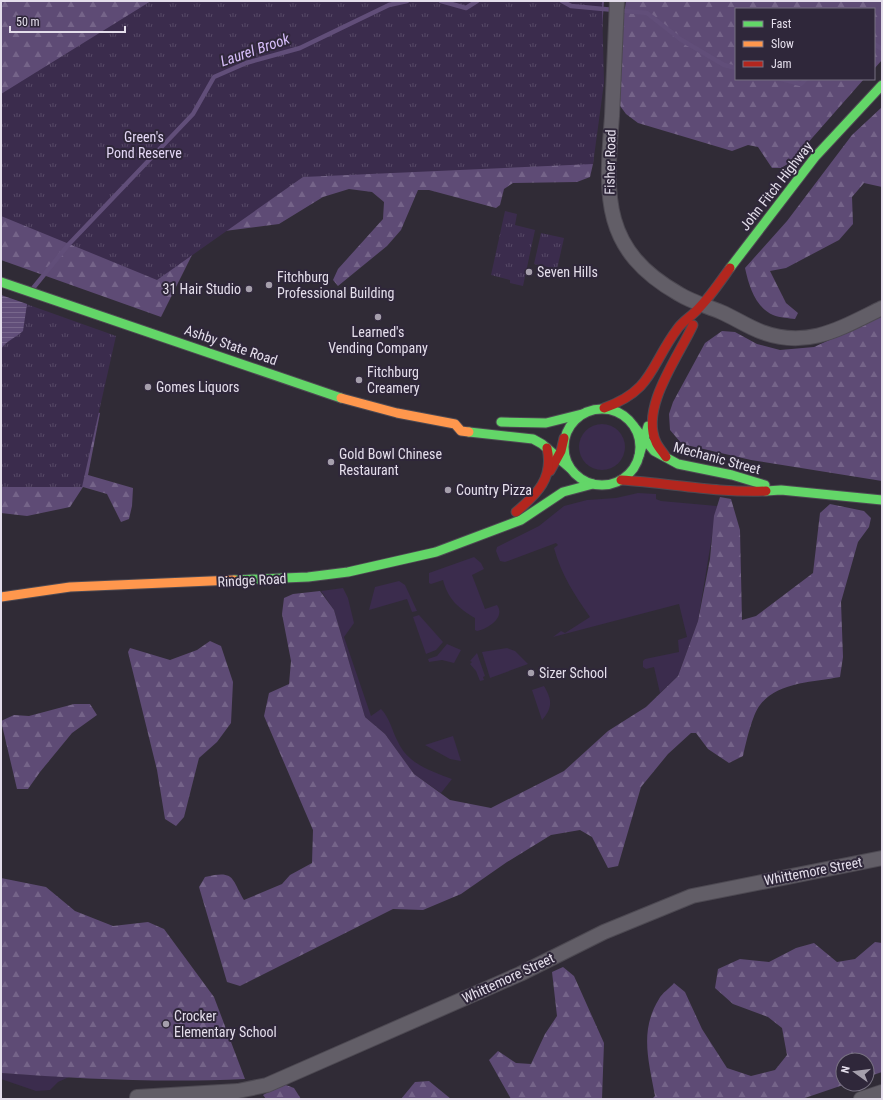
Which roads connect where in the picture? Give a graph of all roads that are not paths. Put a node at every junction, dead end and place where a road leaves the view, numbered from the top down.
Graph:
1 (617, 1) edge
2 (882, 85) edge
3 (1, 282) edge
4 (700, 307) junction
5 (882, 308) edge
6 (656, 398) junction
7 (604, 408) junction
8 (582, 414) junction
9 (492, 421) dead end
10 (635, 427) junction
11 (564, 438) junction
12 (644, 439) junction
13 (639, 456) junction
14 (669, 460) junction
15 (554, 461) junction
16 (570, 468) junction
17 (621, 480) junction
18 (593, 484) junction
19 (782, 490) junction
20 (882, 500) edge
21 (496, 528) junction
22 (1, 597) edge
23 (882, 858) edge
24 (882, 1092) edge
25 (137, 1098) dead end
26 (861, 1099) edge

1 - 4 street, Fisher Road
2 - 4 main road, John Fitch Highway
3 - 15 main road, Ashby State Road
4 - 5 street
4 - 6 main road, John Fitch Highway
4 - 7 main road, John Fitch Highway
6 - 12 main road, John Fitch Highway
6 - 14 main road, John Fitch Highway
7 - 8 main road
7 - 10 main road
8 - 9 main road
8 - 11 main road
10 - 12 main road, Mechanic Street
10 - 13 main road
11 - 15 main road, Rindge Road
11 - 16 main road
12 - 13 main road, John Fitch Highway
12 - 14 main road, Mechanic Street
13 - 17 main road
14 - 19 main road, Mechanic Street
15 - 16 main road, Ashby State Road
15 - 21 main road, Rindge Road
16 - 18 main road
17 - 18 main road
17 - 19 main road, Mechanic Street
18 - 21 main road, Rindge Road
19 - 20 main road, Mechanic Street
21 - 22 main road, Rindge Road
23 - 25 street, Whittemore Street
24 - 26 street

